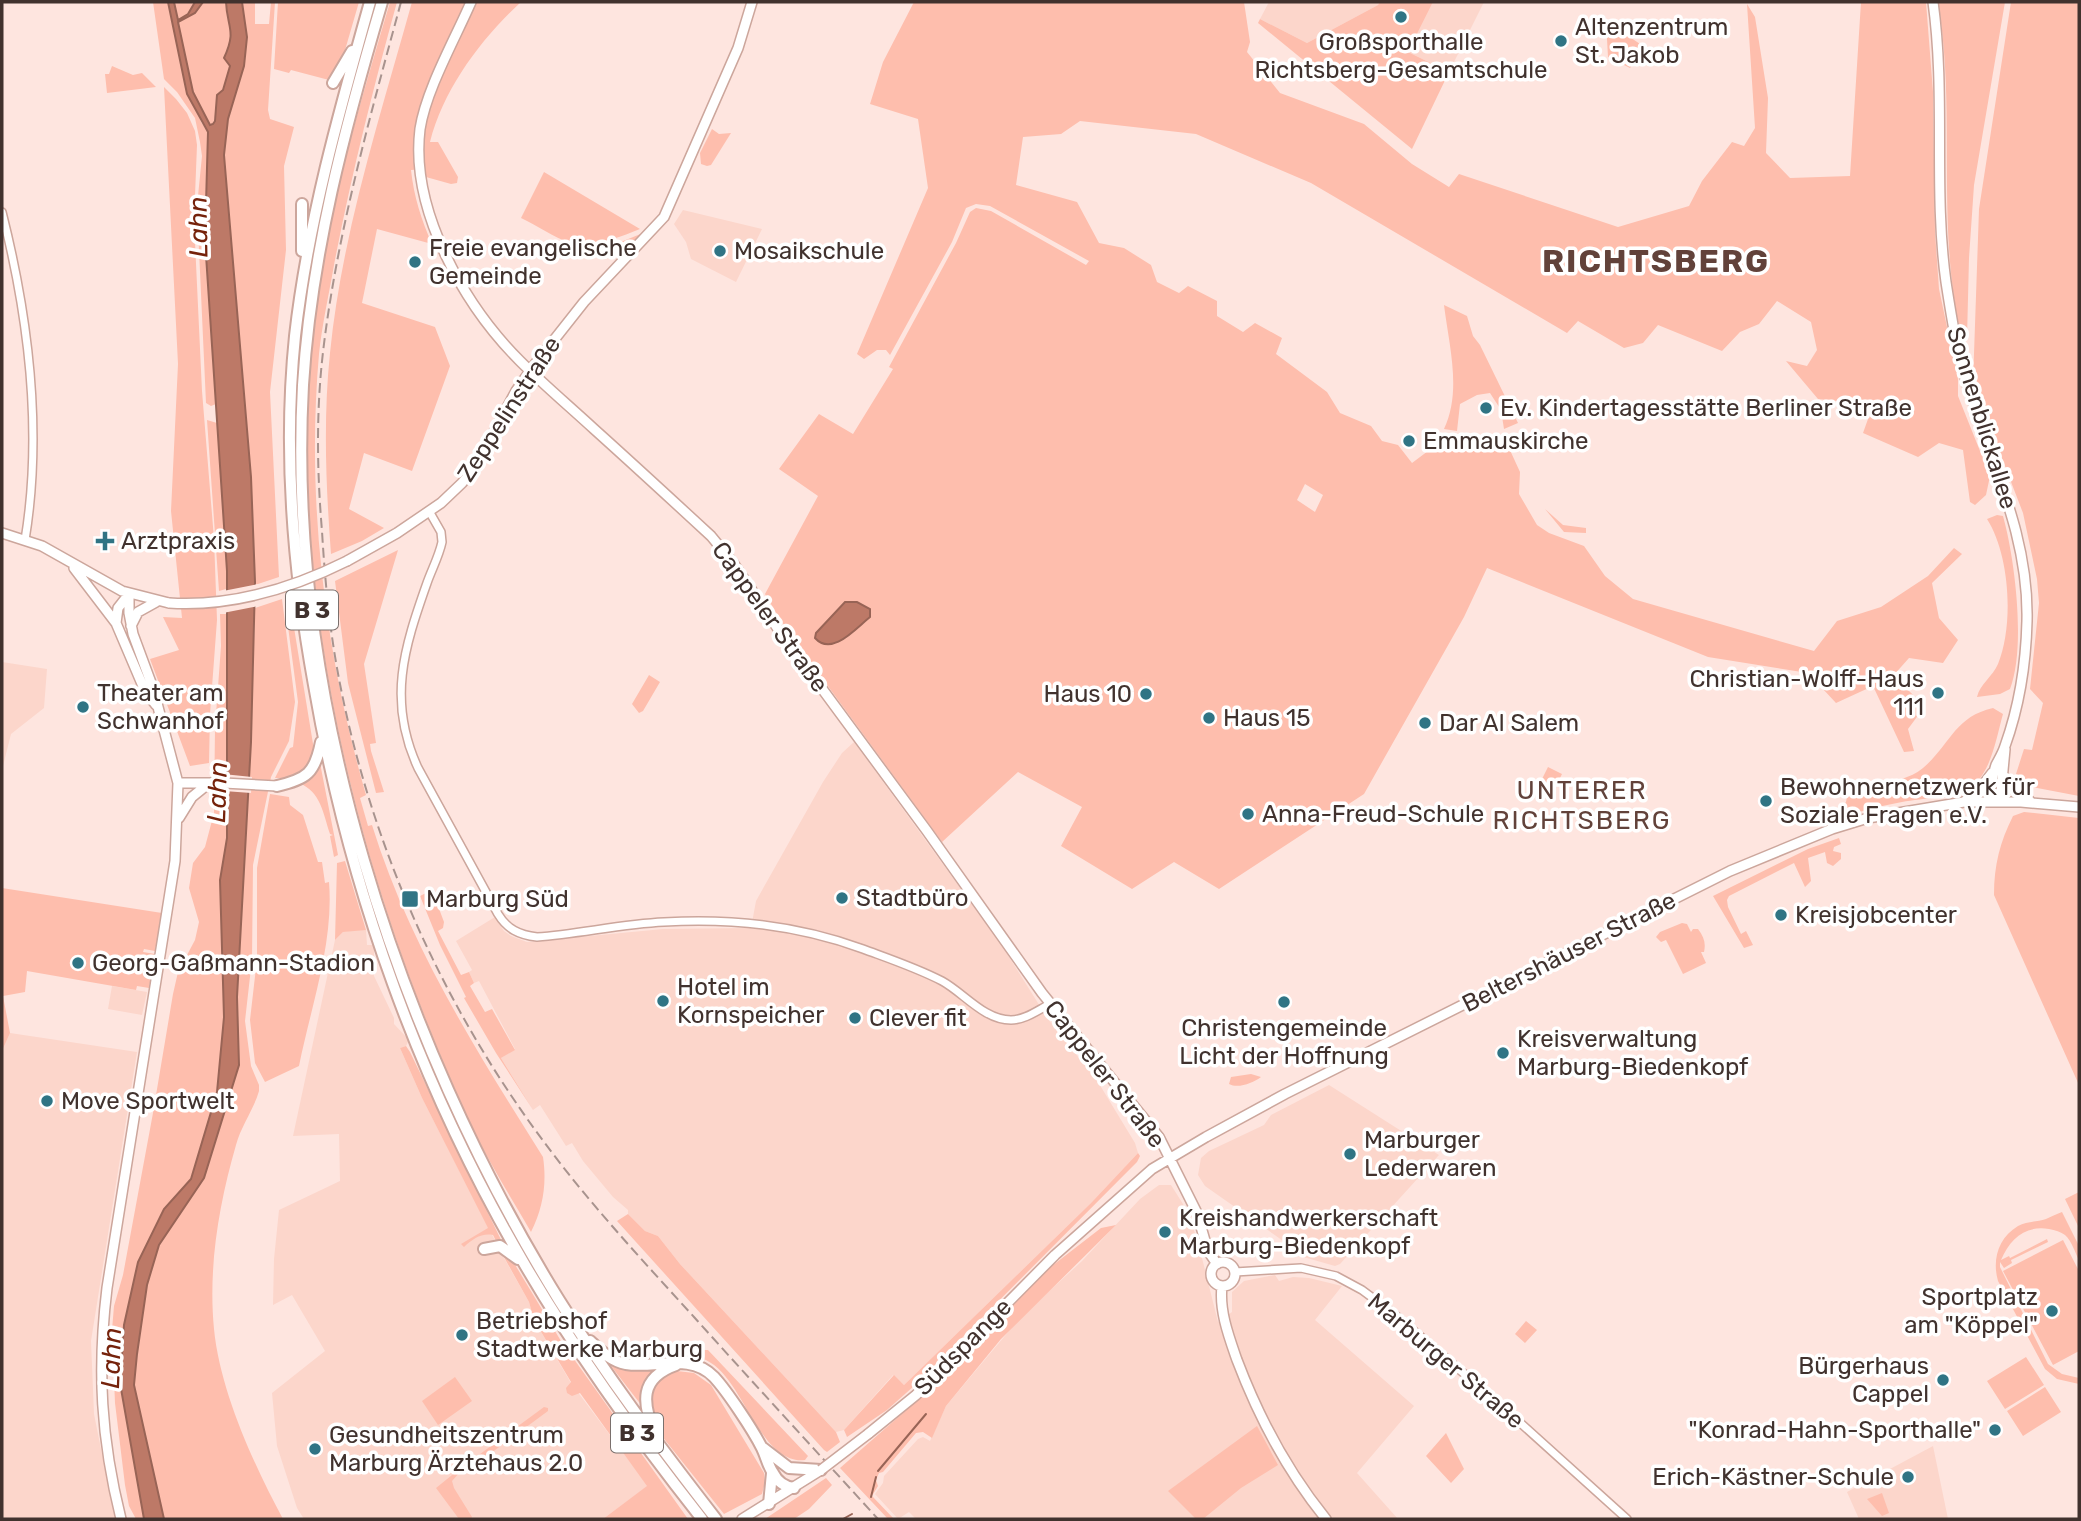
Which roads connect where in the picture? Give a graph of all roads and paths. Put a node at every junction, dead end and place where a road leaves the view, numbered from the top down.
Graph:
1 (370, 2) edge
2 (382, 2) edge
3 (471, 2) edge
4 (752, 2) edge
5 (1933, 2) edge
6 (360, 37) junction
7 (333, 83) dead end
8 (302, 204) dead end
9 (2, 212) edge
10 (302, 282) junction
11 (530, 371) junction
12 (429, 512) junction
13 (2, 533) edge
14 (25, 540) junction
15 (70, 563) junction
16 (129, 594) junction
17 (156, 602) junction
18 (116, 623) junction
19 (131, 626) junction
20 (157, 706) junction
21 (323, 736) junction
22 (2005, 747) junction
23 (1996, 767) junction
24 (2004, 776) junction
25 (178, 783) junction
26 (211, 783) junction
27 (277, 786) joint
28 (1964, 802) junction
29 (1988, 802) junction
30 (2000, 802) junction
31 (2032, 802) junction
32 (2079, 807) edge
33 (178, 820) junction
34 (1050, 1004) junction
35 (1170, 1157) junction
36 (484, 1249) dead end
37 (1217, 1264) junction
38 (527, 1268) junction
39 (1236, 1272) junction
40 (1222, 1286) junction
41 (578, 1329) junction
42 (681, 1363) junction
43 (761, 1446) junction
44 (664, 1452) junction
45 (781, 1464) junction
46 (821, 1470) joint
47 (772, 1473) junction
48 (807, 1474) junction
49 (794, 1488) junction
50 (769, 1504) junction
51 (746, 1517) edge
52 (121, 1519) edge
53 (702, 1519) edge
54 (716, 1519) edge
55 (1326, 1519) edge
56 (1627, 1519) edge

1 - 6 highway, B 3
2 - 41 highway, B 3
3 - 11 main road, Cappeler Straße
4 - 11 main road, Zeppelinstraße
5 - 22 main road, Sonnenblickallee
6 - 7 highway
6 - 10 highway, B 3
8 - 10 highway
9 - 14 street
10 - 21 highway, B 3
11 - 12 main road, Zeppelinstraße
11 - 34 main road, Cappeler Straße
12 - 17 main road, Zeppelinstraße, bridge
12 - 34 street
13 - 14 main road, Zeppelinstraße
14 - 15 main road, Zeppelinstraße
15 - 16 main road, Zeppelinstraße
15 - 18 main road
16 - 17 main road, Zeppelinstraße
16 - 18 main road
16 - 19 main road
17 - 19 main road
18 - 20 main road
19 - 20 main road
20 - 25 main road
21 - 27 highway
21 - 38 highway, B 3
22 - 23 main road, Sonnenblickallee
22 - 24 main road, Sonnenblickallee
23 - 28 main road
23 - 29 main road, Sonnenblickallee
24 - 30 main road, Sonnenblickallee
24 - 31 main road
25 - 26 main road
25 - 33 main road
26 - 27 main road
26 - 33 main road
28 - 29 main road, Beltershäuser Straße
28 - 35 main road, Beltershäuser Straße
29 - 30 main road, Beltershäuser Straße
30 - 31 main road, Beltershäuser Straße
31 - 32 main road, Beltershäuser Straße
33 - 52 main road
34 - 35 main road, Cappeler Straße
35 - 37 main road, Cappeler Straße
35 - 46 main road, Südspange, bridge
36 - 38 highway
37 - 39 main road
37 - 40 main road
38 - 53 highway, B 3
39 - 40 main road
39 - 56 street, Marburger Straße
40 - 55 main road
41 - 42 highway, B 3
41 - 44 highway, B 3
42 - 43 highway, B 3
42 - 44 highway, B 3
43 - 45 highway, B 3
43 - 47 highway, B 3
44 - 54 highway, B 3
45 - 48 highway, B 3
45 - 49 highway, B 3
46 - 48 highway, B 3
47 - 49 highway
47 - 50 highway, B 3
48 - 49 main road
49 - 50 main road
50 - 51 main road

